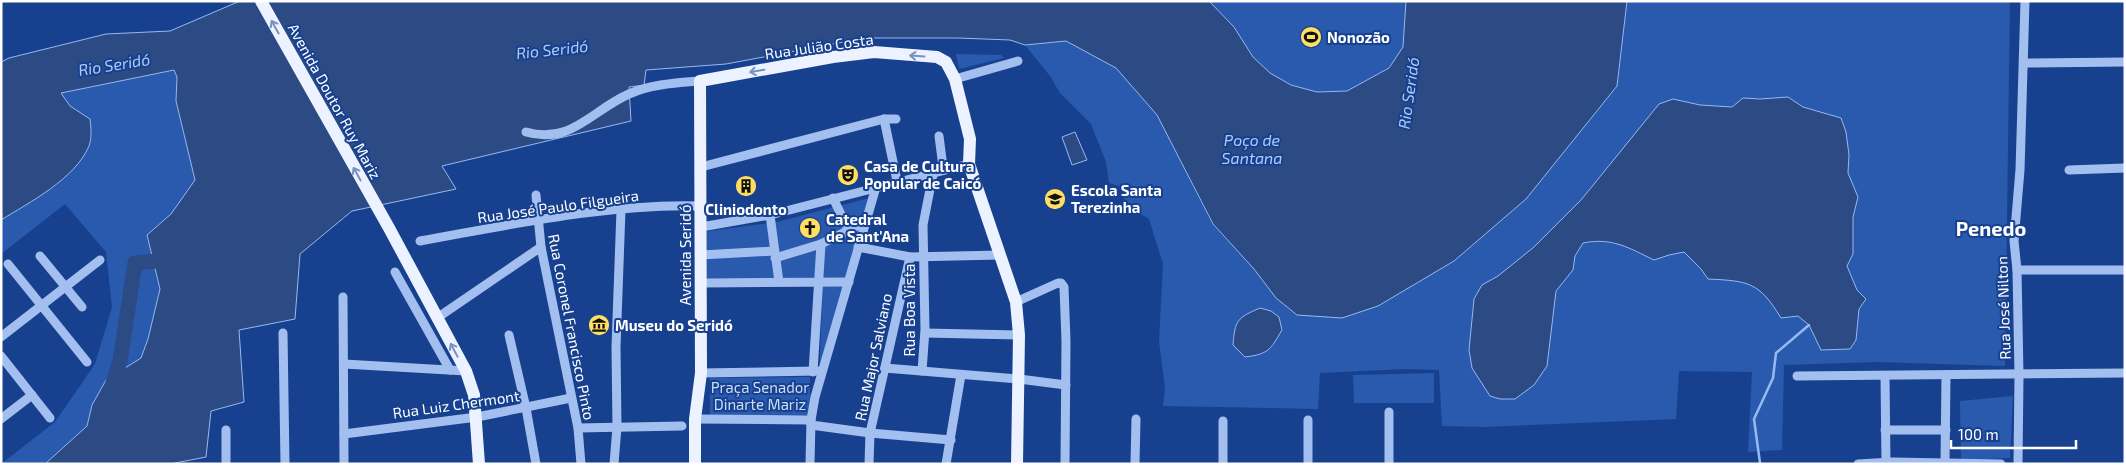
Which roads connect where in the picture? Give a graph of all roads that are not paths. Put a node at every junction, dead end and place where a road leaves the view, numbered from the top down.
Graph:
1 (261, 1) edge
2 (2024, 1) edge
3 (1018, 61) dead end
4 (2125, 62) edge
5 (2024, 63) junction
6 (954, 79) junction
7 (700, 81) junction
8 (884, 119) junction
9 (896, 119) dead end
10 (526, 132) dead end
11 (940, 136) dead end
12 (969, 164) junction
13 (703, 166) junction
14 (2125, 168) edge
15 (2069, 170) dead end
16 (933, 174) junction
17 (897, 181) junction
18 (876, 187) junction
19 (536, 195) dead end
20 (833, 198) junction
21 (701, 206) junction
22 (621, 210) junction
23 (770, 215) junction
24 (539, 221) junction
25 (867, 221) junction
26 (701, 227) junction
27 (849, 231) junction
28 (420, 241) dead end
29 (821, 244) junction
30 (541, 247) junction
31 (858, 247) junction
32 (1000, 254) junction
33 (775, 255) junction
34 (40, 256) dead end
35 (701, 256) junction
36 (923, 256) junction
37 (910, 257) junction
38 (100, 260) dead end
39 (8, 264) dead end
40 (2017, 270) junction
41 (2125, 270) edge
42 (395, 272) dead end
43 (779, 282) junction
44 (849, 282) junction
45 (701, 283) junction
46 (819, 283) junction
47 (66, 287) junction
48 (343, 297) dead end
49 (1016, 302) junction
50 (41, 306) junction
51 (82, 307) dead end
52 (437, 318) junction
53 (283, 333) dead end
54 (925, 333) junction
55 (509, 335) dead end
56 (1019, 335) junction
57 (1, 337) edge
58 (1, 356) edge
59 (87, 362) dead end
60 (344, 364) junction
61 (885, 368) junction
62 (450, 370) junction
63 (466, 371) junction
64 (823, 371) junction
65 (922, 371) junction
66 (813, 372) junction
67 (701, 373) junction
68 (2125, 373) edge
69 (961, 374) junction
70 (1946, 375) junction
71 (2019, 375) junction
72 (1797, 376) dead end
73 (1885, 376) junction
74 (1019, 379) junction
75 (1066, 384) junction
76 (32, 395) junction
77 (571, 398) junction
78 (526, 408) junction
79 (1388, 412) dead end
80 (477, 417) junction
81 (50, 418) dead end
82 (1, 419) edge
83 (695, 419) junction
84 (1136, 419) dead end
85 (1308, 420) dead end
86 (811, 422) junction
87 (1223, 422) dead end
88 (682, 426) dead end
89 (616, 427) junction
90 (578, 428) junction
91 (226, 430) dead end
92 (1886, 430) junction
93 (1946, 430) junction
94 (344, 434) junction
95 (870, 434) junction
96 (951, 440) junction
97 (1886, 463) edge
98 (1945, 463) edge
99 (226, 464) edge
100 (285, 464) edge
101 (344, 464) edge
102 (478, 464) edge
103 (536, 464) edge
104 (581, 464) edge
105 (614, 464) edge
106 (695, 464) edge
107 (810, 464) edge
108 (869, 464) edge
109 (946, 464) edge
110 (1018, 464) edge
111 (1065, 464) edge
112 (1135, 464) edge
113 (1223, 464) edge
114 (1308, 464) edge
115 (1389, 464) edge
116 (1858, 464) edge
117 (2001, 464) edge
118 (2018, 464) edge

52 -> 1 main road, Avenida Doutor Ruy Mariz
2 - 5 street, Rua José Nilton
3 - 6 street
4 - 5 street
5 - 40 street, Rua José Nilton
6 -> 7 main road, Rua Julião Costa
6 - 12 main road, Rua Julião Costa
7 - 10 street
7 - 13 main road, Avenida Seridó
8 - 9 street
8 - 13 street
8 - 17 street
11 - 16 street, Rua Boa Vista
12 - 16 street
12 - 32 main road
13 - 21 main road, Avenida Seridó
14 - 15 street
16 - 17 street
16 - 36 street, Rua Boa Vista
17 - 18 street
18 - 20 street
18 - 25 street
19 - 24 street, Rua Coronel Francisco Pinto
20 - 23 street
20 - 27 street
21 - 22 street, Rua José Paulo Filgueira
21 - 26 main road, Avenida Seridó
22 - 24 street, Rua José Paulo Filgueira
22 - 89 street
23 - 26 street
23 - 33 street
24 - 28 street, Rua José Paulo Filgueira
24 - 30 street, Rua Coronel Francisco Pinto
25 - 27 street
25 - 31 street
26 - 35 main road, Avenida Seridó
27 - 29 street
29 - 33 street
29 - 46 street
30 - 52 street
30 - 77 street, Rua Coronel Francisco Pinto
31 - 37 street
31 - 44 street
32 - 36 street
32 - 49 main road
33 - 35 street
33 - 43 street
34 - 47 street
35 - 45 main road, Avenida Seridó
36 - 37 street
36 - 54 street, Rua Boa Vista
37 - 61 street, Rua Major Salviano
38 - 47 street
39 - 50 street
40 - 41 street
40 - 71 street, Rua José Nilton
42 - 62 street
43 - 45 street
43 - 46 street
44 - 46 street
44 - 64 street
45 - 67 main road, Avenida Seridó
46 - 66 street
47 - 50 street
47 - 51 street
48 - 60 street
49 - 56 main road
49 - 75 street
50 - 57 street
50 - 59 street
63 -> 52 main road, Avenida Doutor Ruy Mariz
53 - 100 street
54 - 56 street
54 - 65 street, Rua Boa Vista
55 - 78 street
56 - 74 main road
58 - 76 street
60 - 62 street
60 - 94 street
61 - 65 street
61 - 95 street, Rua Major Salviano
62 - 63 street
63 - 80 main road, Avenida Doutor Ruy Mariz
64 - 66 street
64 - 86 street
65 - 69 street
66 - 67 street
67 - 83 main road, Avenida Seridó
68 - 71 street
69 - 74 street
69 - 96 street
70 - 71 street
70 - 73 street
70 - 93 street
71 - 118 street, Rua José Nilton
72 - 73 street
73 - 92 street
74 - 75 street
74 - 110 main road
75 - 111 street
76 - 81 street
76 - 82 street
77 - 78 street, Rua Luiz Chermont
77 - 90 street, Rua Coronel Francisco Pinto
78 - 80 street, Rua Luiz Chermont
78 - 103 street
79 - 115 street
80 - 94 street, Rua Luiz Chermont
80 - 102 main road, Avenida Doutor Ruy Mariz
83 - 86 street
83 - 106 main road, Avenida Seridó
84 - 112 street
85 - 114 street
86 - 95 street
86 - 107 street
87 - 113 street
88 - 89 street
89 - 90 street
89 - 105 street
90 - 104 street, Rua Coronel Francisco Pinto
91 - 99 street
92 - 93 street
92 - 97 street
93 - 98 street
94 - 101 street
95 - 96 street
95 - 108 street, Rua Major Salviano
96 - 109 street
97 - 98 street
97 - 116 street
98 - 117 street

